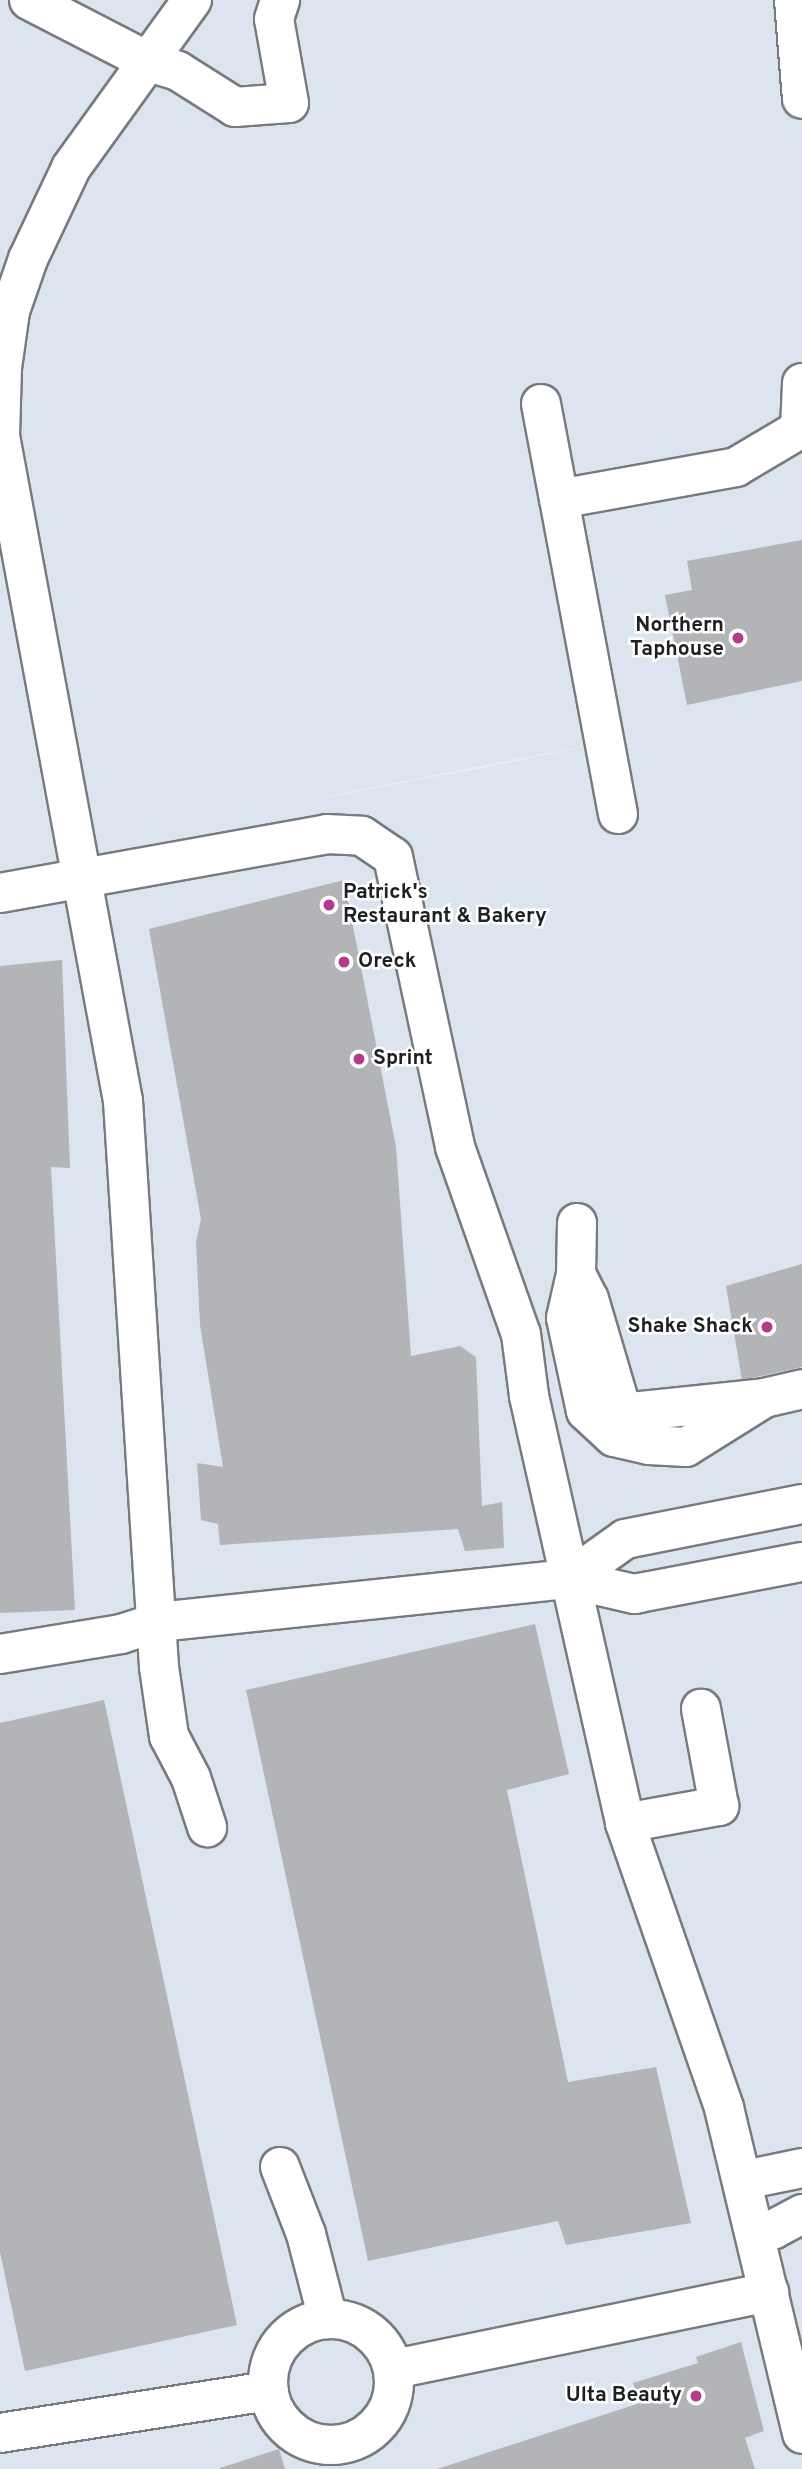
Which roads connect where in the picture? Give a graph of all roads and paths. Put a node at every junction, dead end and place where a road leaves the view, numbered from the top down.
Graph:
1 (29, 0) edge
2 (192, 0) edge
3 (280, 0) edge
4 (794, 0) edge
5 (149, 62) junction
6 (802, 99) edge
7 (802, 383) edge
8 (541, 404) dead end
9 (559, 499) junction
10 (618, 814) dead end
11 (85, 878) junction
12 (0, 893) edge
13 (577, 1223) dead end
14 (802, 1389) edge
15 (802, 1504) edge
16 (802, 1562) edge
17 (569, 1579) junction
18 (158, 1622) junction
19 (0, 1654) edge
20 (701, 1709) dead end
21 (625, 1823) junction
22 (207, 1827) dead end
23 (280, 2167) dead end
24 (802, 2168) edge
25 (744, 2180) junction
26 (783, 2227) edge
27 (769, 2292) junction
28 (328, 2319) junction
29 (394, 2369) junction
30 (269, 2391) junction
31 (2, 2422) edge
32 (802, 2434) edge
33 (355, 2456) edge

1 - 5 lane
2 - 5 lane
3 - 5 lane
4 - 6 lane
5 - 11 lane
7 - 9 lane
8 - 9 lane
9 - 10 lane
11 - 12 lane
11 - 17 lane
11 - 18 lane
13 - 14 lane
15 - 17 lane
16 - 17 lane
17 - 18 lane
17 - 21 lane
18 - 19 lane
18 - 22 lane
20 - 21 lane
21 - 25 lane
23 - 28 lane
24 - 25 lane
25 - 26 lane
26 - 27 lane
27 - 29 lane
27 - 32 lane
28 - 29 lane
28 - 30 lane
29 - 33 lane
30 - 31 lane
30 - 33 lane

